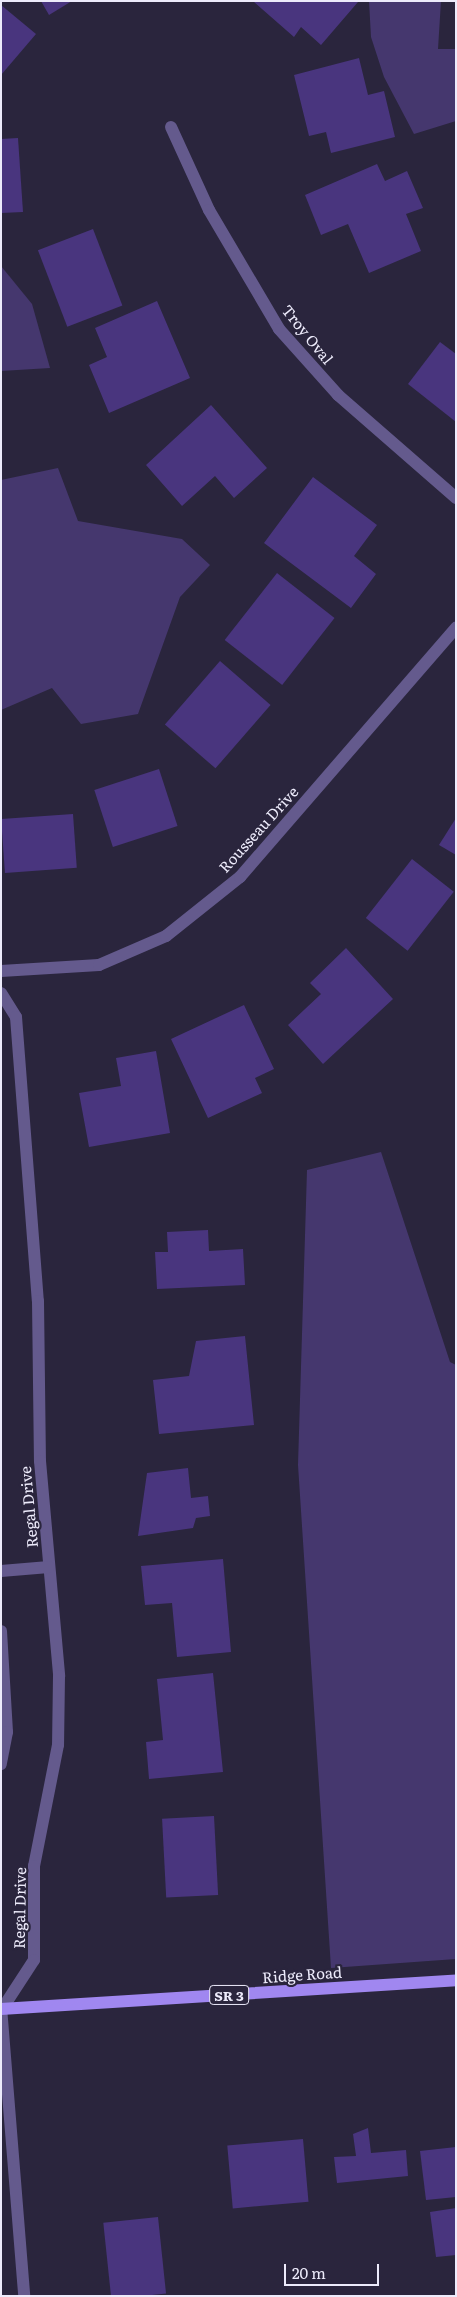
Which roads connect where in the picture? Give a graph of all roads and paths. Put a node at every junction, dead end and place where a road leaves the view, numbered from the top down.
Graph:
1 (171, 127) dead end
2 (456, 498) edge
3 (456, 628) edge
4 (1, 971) edge
5 (1, 993) edge
6 (49, 1567) junction
7 (1, 1571) edge
8 (1, 1631) edge
9 (1, 1764) edge
10 (456, 1980) edge
11 (2, 2008) edge
12 (24, 2296) edge

1 - 2 street, Troy Oval
3 - 4 street, Rousseau Drive
5 - 6 street, Regal Drive
6 - 7 street
6 - 11 street, Regal Drive
8 - 9 street
10 - 11 main road, Ridge Road / SR 3
11 - 12 street

